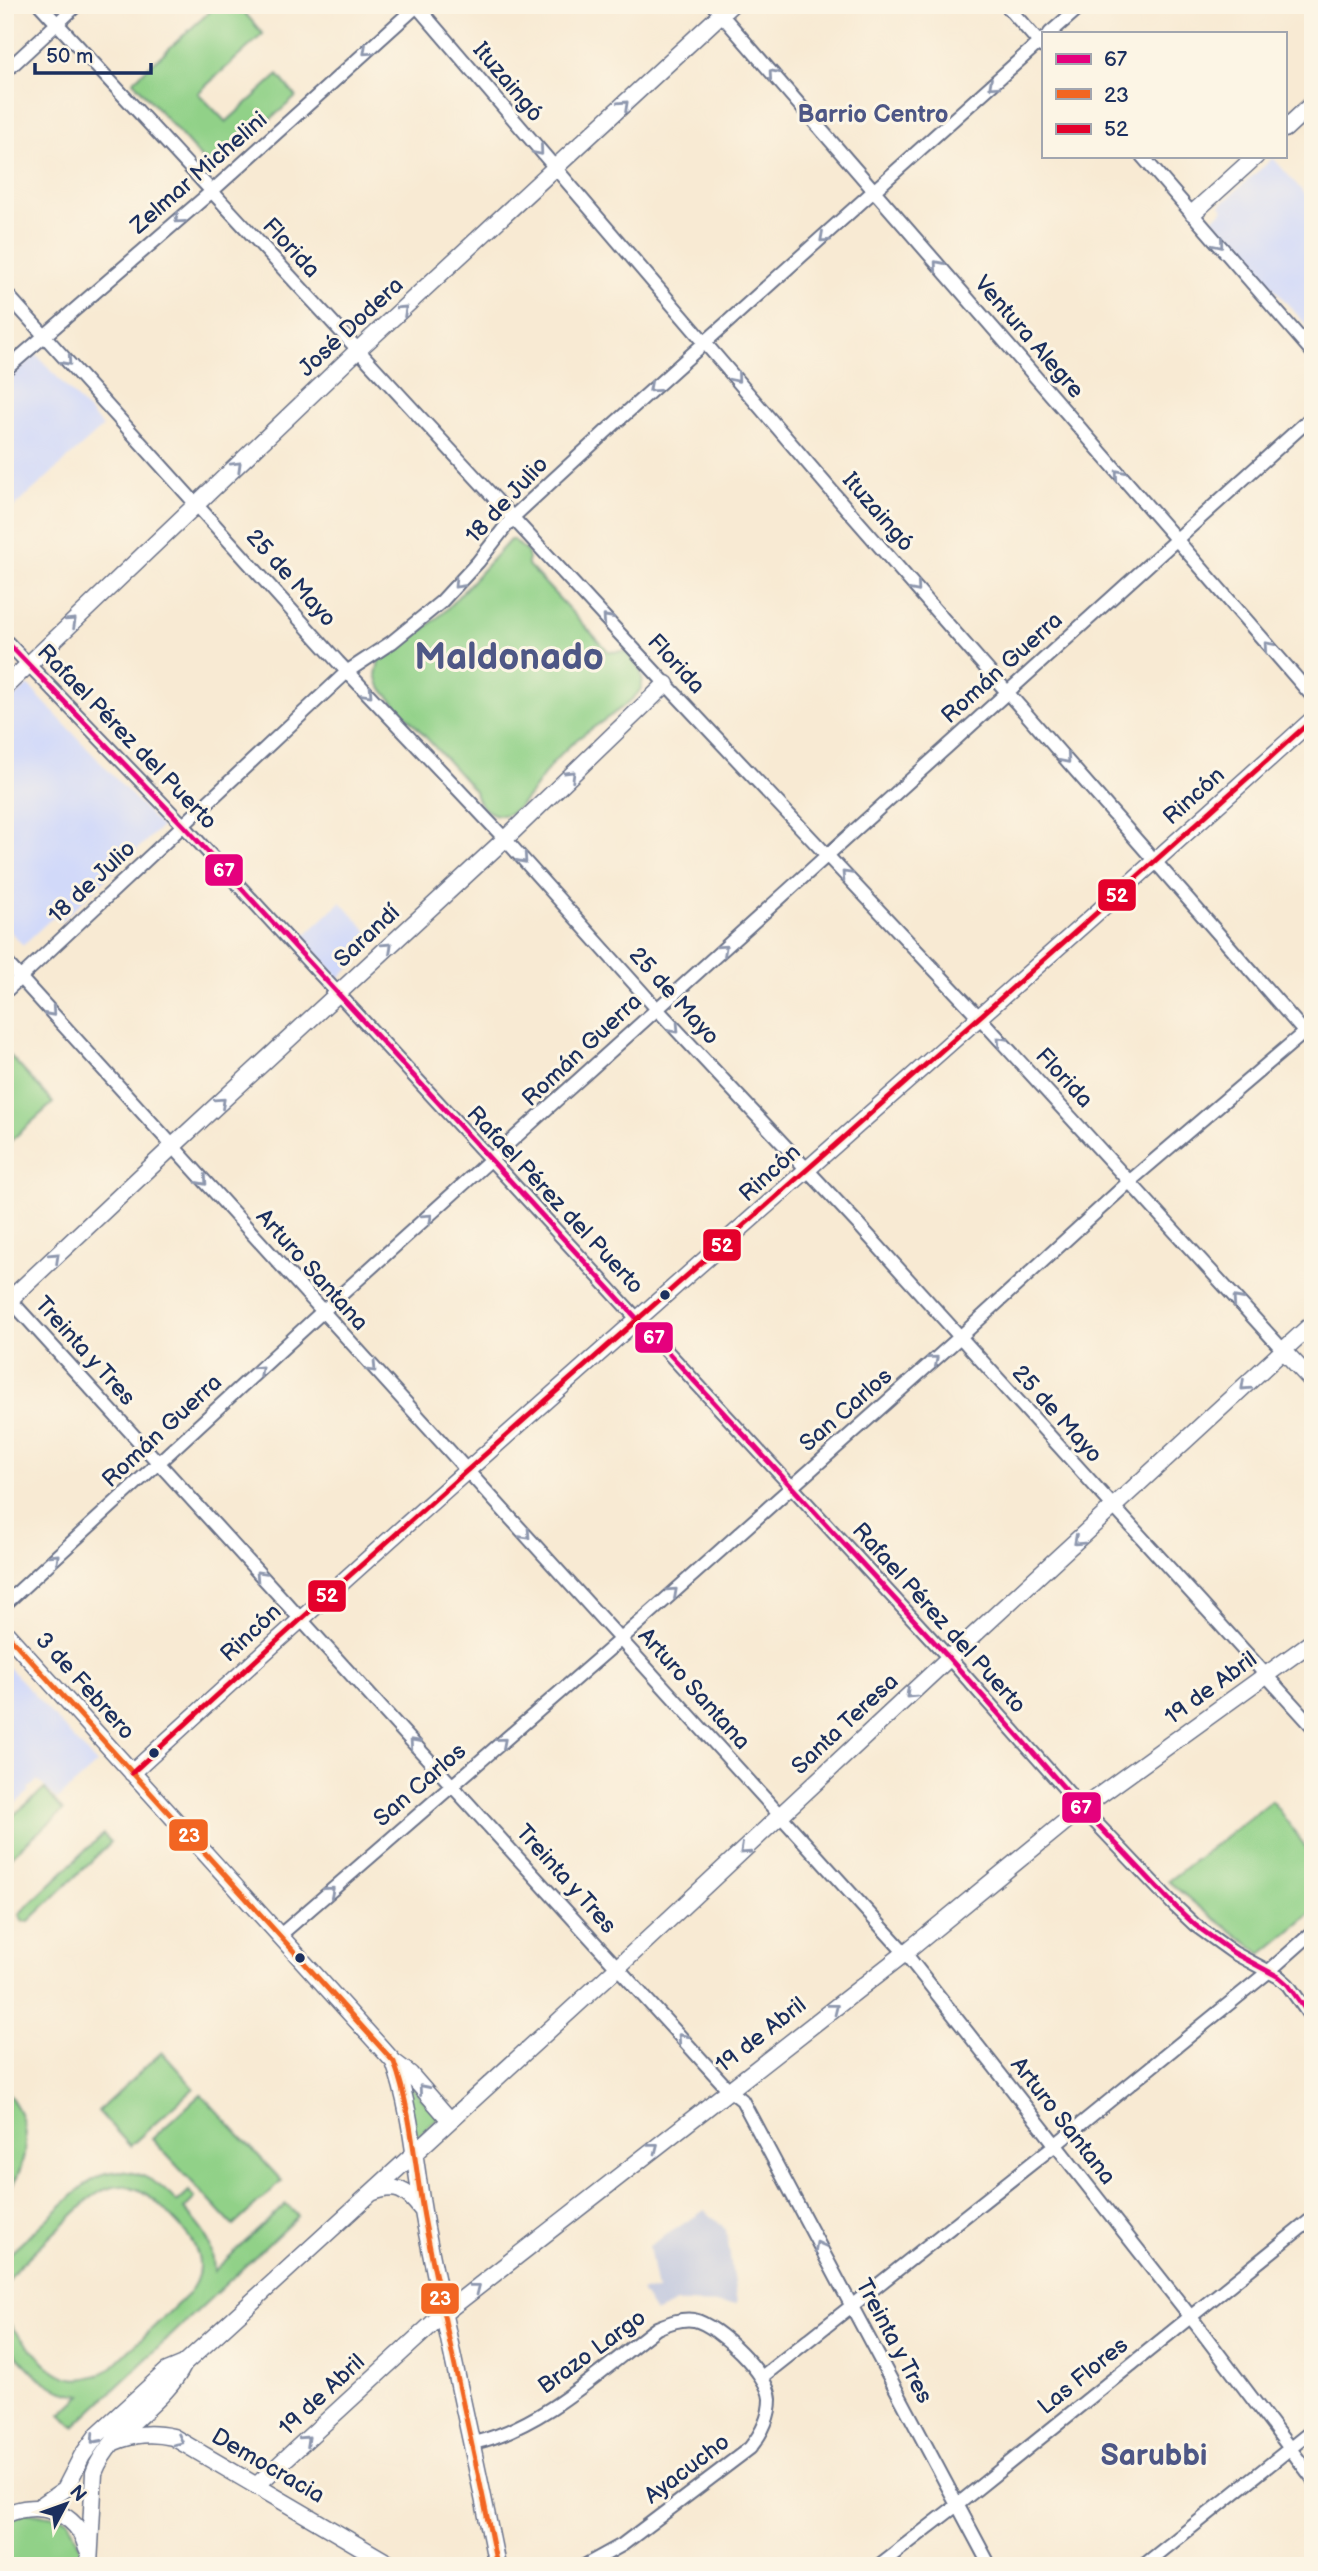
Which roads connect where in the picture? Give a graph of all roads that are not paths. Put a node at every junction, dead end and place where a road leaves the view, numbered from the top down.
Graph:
1 (40, 5) edge
2 (78, 5) edge
3 (1006, 5) edge
4 (1082, 5) edge
5 (417, 6) edge
6 (722, 8) edge
7 (57, 24) junction
8 (1051, 32) edge
9 (1042, 43) edge
10 (5, 72) edge
11 (1313, 103) edge
12 (1286, 128) edge
13 (1144, 158) edge
14 (1254, 158) edge
15 (555, 170) junction
16 (211, 192) junction
17 (876, 192) junction
18 (1193, 213) junction
19 (5, 292) edge
20 (44, 335) junction
21 (706, 342) junction
22 (357, 351) junction
23 (1313, 353) edge
24 (5, 370) edge
25 (1313, 416) edge
26 (196, 505) junction
27 (513, 517) junction
28 (1176, 540) junction
29 (5, 639) edge
30 (28, 664) junction
31 (348, 671) junction
32 (666, 684) junction
33 (5, 687) edge
34 (1007, 692) junction
35 (1313, 697) edge
36 (1313, 719) edge
37 (184, 826) junction
38 (505, 839) junction
39 (827, 855) junction
40 (1155, 862) junction
41 (5, 961) edge
42 (20, 977) junction
43 (5, 992) edge
44 (338, 995) junction
45 (657, 1009) junction
46 (979, 1017) junction
47 (1310, 1033) edge
48 (172, 1146) junction
49 (491, 1161) junction
50 (807, 1171) junction
51 (1130, 1181) junction
52 (7, 1299) edge
53 (321, 1312) junction
54 (638, 1320) junction
55 (1313, 1323) edge
56 (960, 1337) junction
57 (1283, 1350) junction
58 (1313, 1382) edge
59 (158, 1463) junction
60 (467, 1471) junction
61 (790, 1487) junction
62 (1114, 1508) junction
63 (5, 1604) edge
64 (300, 1619) junction
65 (5, 1632) edge
66 (621, 1639) junction
67 (1313, 1641) edge
68 (948, 1658) junction
69 (1268, 1676) junction
70 (1313, 1727) edge
71 (132, 1773) junction
72 (453, 1785) junction
73 (1082, 1808) junction
74 (780, 1816) junction
75 (1313, 1932) edge
76 (279, 1936) junction
77 (905, 1953) junction
78 (618, 1967) junction
79 (1268, 1972) junction
80 (1313, 2020) edge
81 (388, 2057) junction
82 (728, 2089) junction
83 (449, 2119) junction
84 (1055, 2145) junction
85 (411, 2155) junction
86 (370, 2193) junction
87 (422, 2210) junction
88 (1313, 2218) edge
89 (851, 2306) junction
90 (443, 2314) junction
91 (1191, 2316) junction
92 (184, 2364) junction
93 (763, 2376) junction
94 (1313, 2430) edge
95 (114, 2442) junction
96 (473, 2442) junction
97 (1291, 2447) junction
98 (1313, 2479) edge
99 (256, 2486) junction
100 (957, 2505) junction
101 (39, 2507) junction
102 (9, 2510) edge
103 (89, 2565) edge
104 (393, 2566) edge
105 (497, 2566) edge
106 (584, 2566) edge
107 (878, 2566) edge
108 (990, 2566) edge
109 (1143, 2566) edge

1 - 7 street, Florida
2 - 7 street
3 - 9 street
4 - 8 street
5 -> 15 street, Ituzaingó
5 -> 16 street, Zelmar Michelini
15 -> 6 street, José Dodera
17 -> 6 street, Ventura Alegre
7 - 10 street
7 - 16 street, Florida
9 -> 17 street, 18 de Julio
11 - 12 street
13 - 18 street
14 - 18 street
15 - 21 street, Ituzaingó
22 -> 15 street, José Dodera
16 -> 20 street, Zelmar Michelini
16 - 22 street, Florida
17 -> 21 street, 18 de Julio
28 -> 17 street, Ventura Alegre
18 -> 23 street
19 - 20 street, 25 de Mayo
20 - 24 street, Zelmar Michelini
20 -> 26 street, 25 de Mayo
21 -> 27 street, 18 de Julio
21 -> 34 street, Ituzaingó
26 -> 22 street, José Dodera
22 - 27 street, Florida
25 - 28 street, Román Guerra
30 -> 26 street, José Dodera
26 - 31 street, 25 de Mayo
27 -> 31 street, 18 de Julio
32 -> 27 street, Florida
28 - 34 street, Román Guerra
35 -> 28 street, Ventura Alegre
29 - 30 street, Rafael Pérez del Puerto
30 - 33 street, José Dodera
30 - 37 street, Rafael Pérez del Puerto
31 - 37 street, 18 de Julio
31 -> 38 street, 25 de Mayo
38 -> 32 street, Sarandí
32 - 39 street, Florida
34 - 39 street, Román Guerra
34 -> 40 street, Ituzaingó
36 - 40 street, Rincón
37 - 42 street, 18 de Julio
37 - 44 street, Rafael Pérez del Puerto
44 -> 38 street, Sarandí
38 -> 45 street, 25 de Mayo
45 -> 39 street, Román Guerra
46 -> 39 street, Florida
40 - 46 street, Rincón
40 - 47 street, Ituzaingó
41 - 42 street, Arturo Santana
42 - 43 street, 18 de Julio
42 -> 48 street, Arturo Santana
48 -> 44 street, Sarandí
44 - 49 street, Rafael Pérez del Puerto
45 - 49 street, Román Guerra
45 -> 50 street, 25 de Mayo
46 - 50 street, Rincón
51 -> 46 street, Florida
47 - 51 street, San Carlos
52 -> 48 street, Sarandí
48 -> 53 street, Arturo Santana
53 -> 49 street, Román Guerra
49 - 54 street, Rafael Pérez del Puerto
50 - 54 street, Rincón
50 - 56 street, 25 de Mayo
51 - 56 street, San Carlos
57 -> 51 street, Florida
52 - 59 street, Treinta y Tres
59 -> 53 street, Román Guerra
53 -> 60 street, Arturo Santana
54 - 60 street, Rincón
54 - 61 street, Rafael Pérez del Puerto
55 - 57 street, Santa Teresa
61 -> 56 street, San Carlos
56 - 62 street, 25 de Mayo
57 - 58 street
57 -> 62 street, Santa Teresa
63 -> 59 street, Román Guerra
64 -> 59 street, Treinta y Tres
60 - 64 street, Rincón
60 -> 66 street, Arturo Santana
66 -> 61 street, San Carlos
61 - 68 street, Rafael Pérez del Puerto
62 -> 68 street, Santa Teresa
62 - 69 street, 25 de Mayo
64 - 71 street, Rincón
72 -> 64 street, Treinta y Tres
65 - 71 street, 3 de Febrero
72 -> 66 street, San Carlos
66 - 74 street, Arturo Santana
67 - 69 street, 19 de Abril
68 - 73 street, Rafael Pérez del Puerto
68 -> 74 street, Santa Teresa
69 - 70 street, 25 de Mayo
69 - 73 street, 19 de Abril
71 - 76 street, 3 de Febrero
76 -> 72 street, San Carlos
72 - 78 street, Treinta y Tres
73 - 77 street, 19 de Abril
73 - 79 street, Rafael Pérez del Puerto
74 - 77 street, Arturo Santana
74 -> 78 street, Santa Teresa
75 - 79 street
76 - 81 street, 3 de Febrero
82 -> 77 street, 19 de Abril
77 - 84 street, Arturo Santana
82 -> 78 street, Treinta y Tres
78 - 83 street, Santa Teresa
79 - 80 street, Rafael Pérez del Puerto
79 - 84 street
83 -> 81 street
81 - 85 street, 3 de Febrero
89 -> 82 street, Treinta y Tres
90 -> 82 street, 19 de Abril
83 - 85 street, Santa Teresa
84 - 89 street
84 - 91 street, Arturo Santana
85 - 86 street, Santa Teresa
85 - 87 street, 3 de Febrero
86 - 87 street
86 - 92 street, Santa Teresa
87 - 90 street, 3 de Febrero
88 - 91 street, Las Flores
89 - 93 street
89 - 100 street, Treinta y Tres
90 - 96 street, 3 de Febrero
99 -> 90 street, 19 de Abril
91 - 97 street, Arturo Santana
91 - 100 street, Las Flores
92 - 95 street
92 -> 101 street
93 - 96 street, Brazo Largo
93 - 106 street, Ayacucho
94 - 97 street
95 -> 99 street, Democracia
95 - 103 street
96 - 105 street, 3 de Febrero
97 - 98 street, Arturo Santana
97 - 109 street
99 - 104 street, Democracia
100 - 107 street, Las Flores
100 - 108 street, Treinta y Tres
101 - 102 street
101 - 103 street

